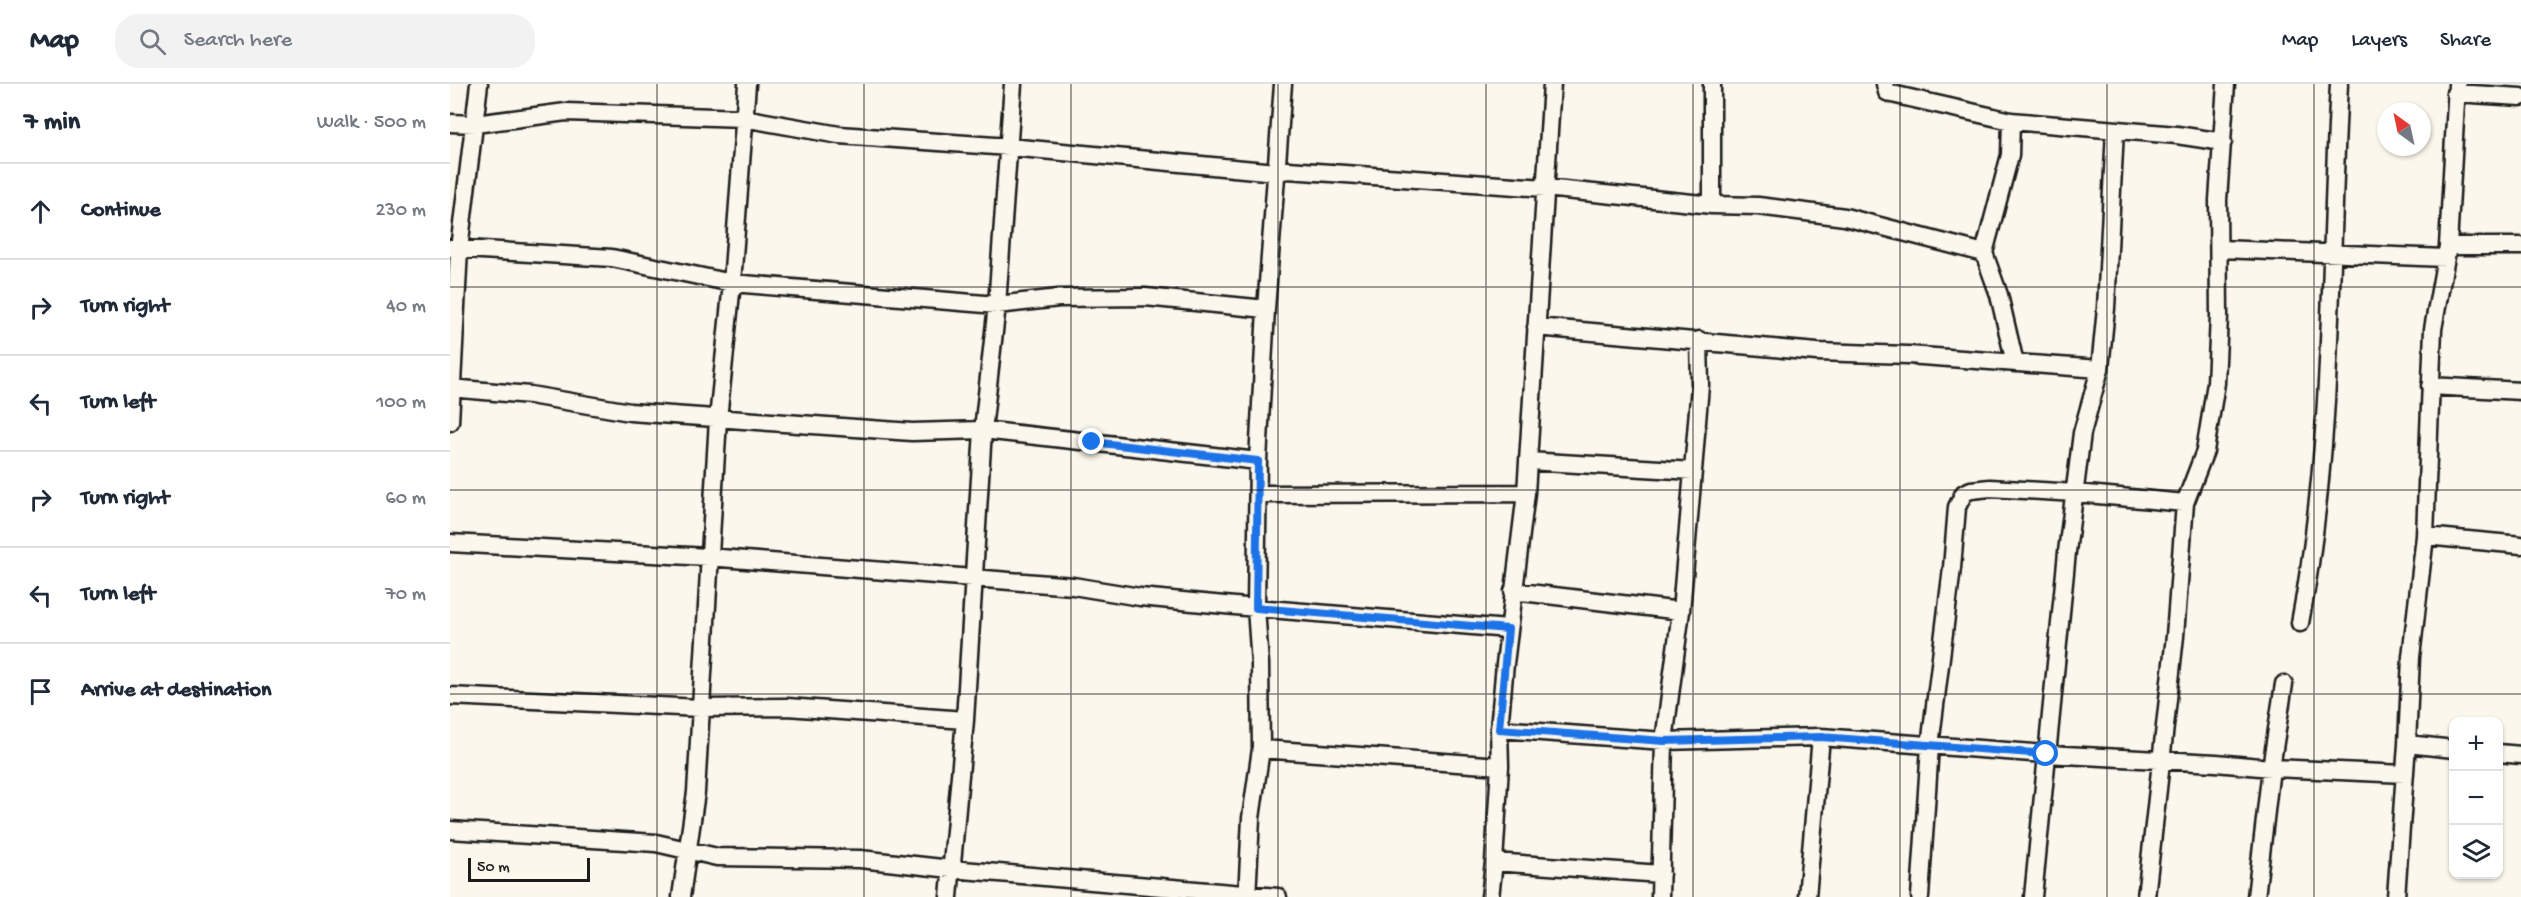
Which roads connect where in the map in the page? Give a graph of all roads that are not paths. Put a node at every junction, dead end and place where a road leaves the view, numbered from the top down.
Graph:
1 (479, 84) edge
2 (747, 84) edge
3 (1013, 84) edge
4 (1282, 84) edge
5 (1552, 84) edge
6 (1712, 84) edge
7 (1885, 84) edge
8 (2226, 84) edge
9 (2339, 84) edge
10 (2456, 89) edge
11 (2521, 97) edge
12 (743, 118) junction
13 (2011, 121) junction
14 (450, 123) edge
15 (475, 124) junction
16 (2115, 130) junction
17 (2223, 142) junction
18 (1010, 147) junction
19 (1276, 172) junction
20 (1545, 188) junction
21 (1712, 205) junction
22 (2521, 246) edge
23 (454, 248) edge
24 (2220, 249) junction
25 (2446, 252) junction
26 (1984, 254) junction
27 (2332, 254) junction
28 (732, 284) junction
29 (997, 305) junction
30 (1266, 309) junction
31 (1536, 327) junction
32 (1699, 340) junction
33 (2015, 363) junction
34 (2100, 369) junction
35 (2430, 386) junction
36 (451, 388) edge
37 (2521, 391) edge
38 (718, 419) junction
39 (450, 422) edge
40 (983, 430) junction
41 (1258, 461) junction
42 (1528, 461) junction
43 (1693, 471) junction
44 (1526, 493) junction
45 (2076, 493) junction
46 (1258, 494) junction
47 (2185, 503) junction
48 (2426, 536) junction
49 (450, 543) edge
50 (2521, 545) edge
51 (708, 557) junction
52 (973, 578) junction
53 (1513, 591) junction
54 (1256, 608) junction
55 (1681, 611) junction
56 (2300, 623) dead end
57 (1508, 629) junction
58 (2284, 684) dead end
59 (450, 696) edge
60 (700, 708) junction
61 (965, 720) junction
62 (1499, 729) junction
63 (1821, 737) junction
64 (1664, 741) junction
65 (2407, 744) junction
66 (1930, 746) junction
67 (2449, 748) edge
68 (1261, 749) junction
69 (2503, 753) edge
70 (2046, 754) junction
71 (2521, 755) edge
72 (2162, 759) junction
73 (1500, 766) junction
74 (2271, 768) junction
75 (2405, 774) junction
76 (450, 830) edge
77 (687, 850) junction
78 (1494, 862) junction
79 (951, 869) junction
80 (1661, 874) junction
81 (1247, 895) edge
82 (681, 897) edge
83 (949, 897) edge
84 (1278, 897) edge
85 (1490, 897) edge
86 (1660, 897) edge
87 (1807, 897) edge
88 (1920, 897) edge
89 (2033, 897) edge
90 (2146, 897) edge
91 (2256, 897) edge
92 (2396, 897) edge

1 - 15 street
2 - 12 street
3 - 18 street
4 - 19 street
5 - 20 street
6 - 21 street
7 - 13 street
8 - 17 street
9 - 27 street
10 - 11 street
10 - 25 street
12 - 15 street
12 - 18 street
12 - 28 street
13 - 16 street
13 - 26 street
14 - 15 street
15 - 23 street
16 - 17 street
16 - 34 street
17 - 24 street
18 - 19 street
18 - 29 street
19 - 20 street
19 - 30 street
20 - 21 street
20 - 31 street
21 - 26 street
22 - 25 street
23 - 28 street
23 - 36 street
24 - 27 street
24 - 47 street
25 - 27 street
25 - 35 street
26 - 33 street
27 - 56 street
28 - 29 street
28 - 38 street
29 - 30 street
29 - 40 street
30 - 41 street
31 - 32 street
31 - 42 street
32 - 33 street
32 - 43 street
33 - 34 street
34 - 45 street
35 - 37 street
35 - 48 street
36 - 38 street
36 - 39 street
38 - 40 street
38 - 51 street
40 - 41 street
40 - 52 street
41 - 46 street
42 - 43 street
42 - 44 street
43 - 55 street
44 - 46 street
44 - 53 street
45 - 47 street
45 - 66 street
45 - 70 street
46 - 54 street
47 - 72 street
48 - 50 street
48 - 65 street
49 - 51 street
51 - 52 street
51 - 60 street
52 - 54 street
52 - 61 street
53 - 55 street
53 - 57 street
54 - 57 street
54 - 68 street
55 - 64 street
57 - 62 street
58 - 74 street
59 - 60 street
60 - 61 street
60 - 77 street
61 - 79 street
62 - 64 street
62 - 73 street
63 - 64 street
63 - 66 street
63 - 87 street
64 - 80 street
65 - 67 street
65 - 75 street
66 - 70 street
66 - 88 street
68 - 73 street
68 - 81 street
69 - 71 street
70 - 72 street
70 - 89 street
72 - 74 street
72 - 90 street
73 - 78 street
74 - 75 street
74 - 91 street
75 - 92 street
76 - 77 street
77 - 79 street
77 - 82 street
78 - 80 street
78 - 85 street
79 - 81 street
79 - 83 street
80 - 86 street
81 - 84 street

